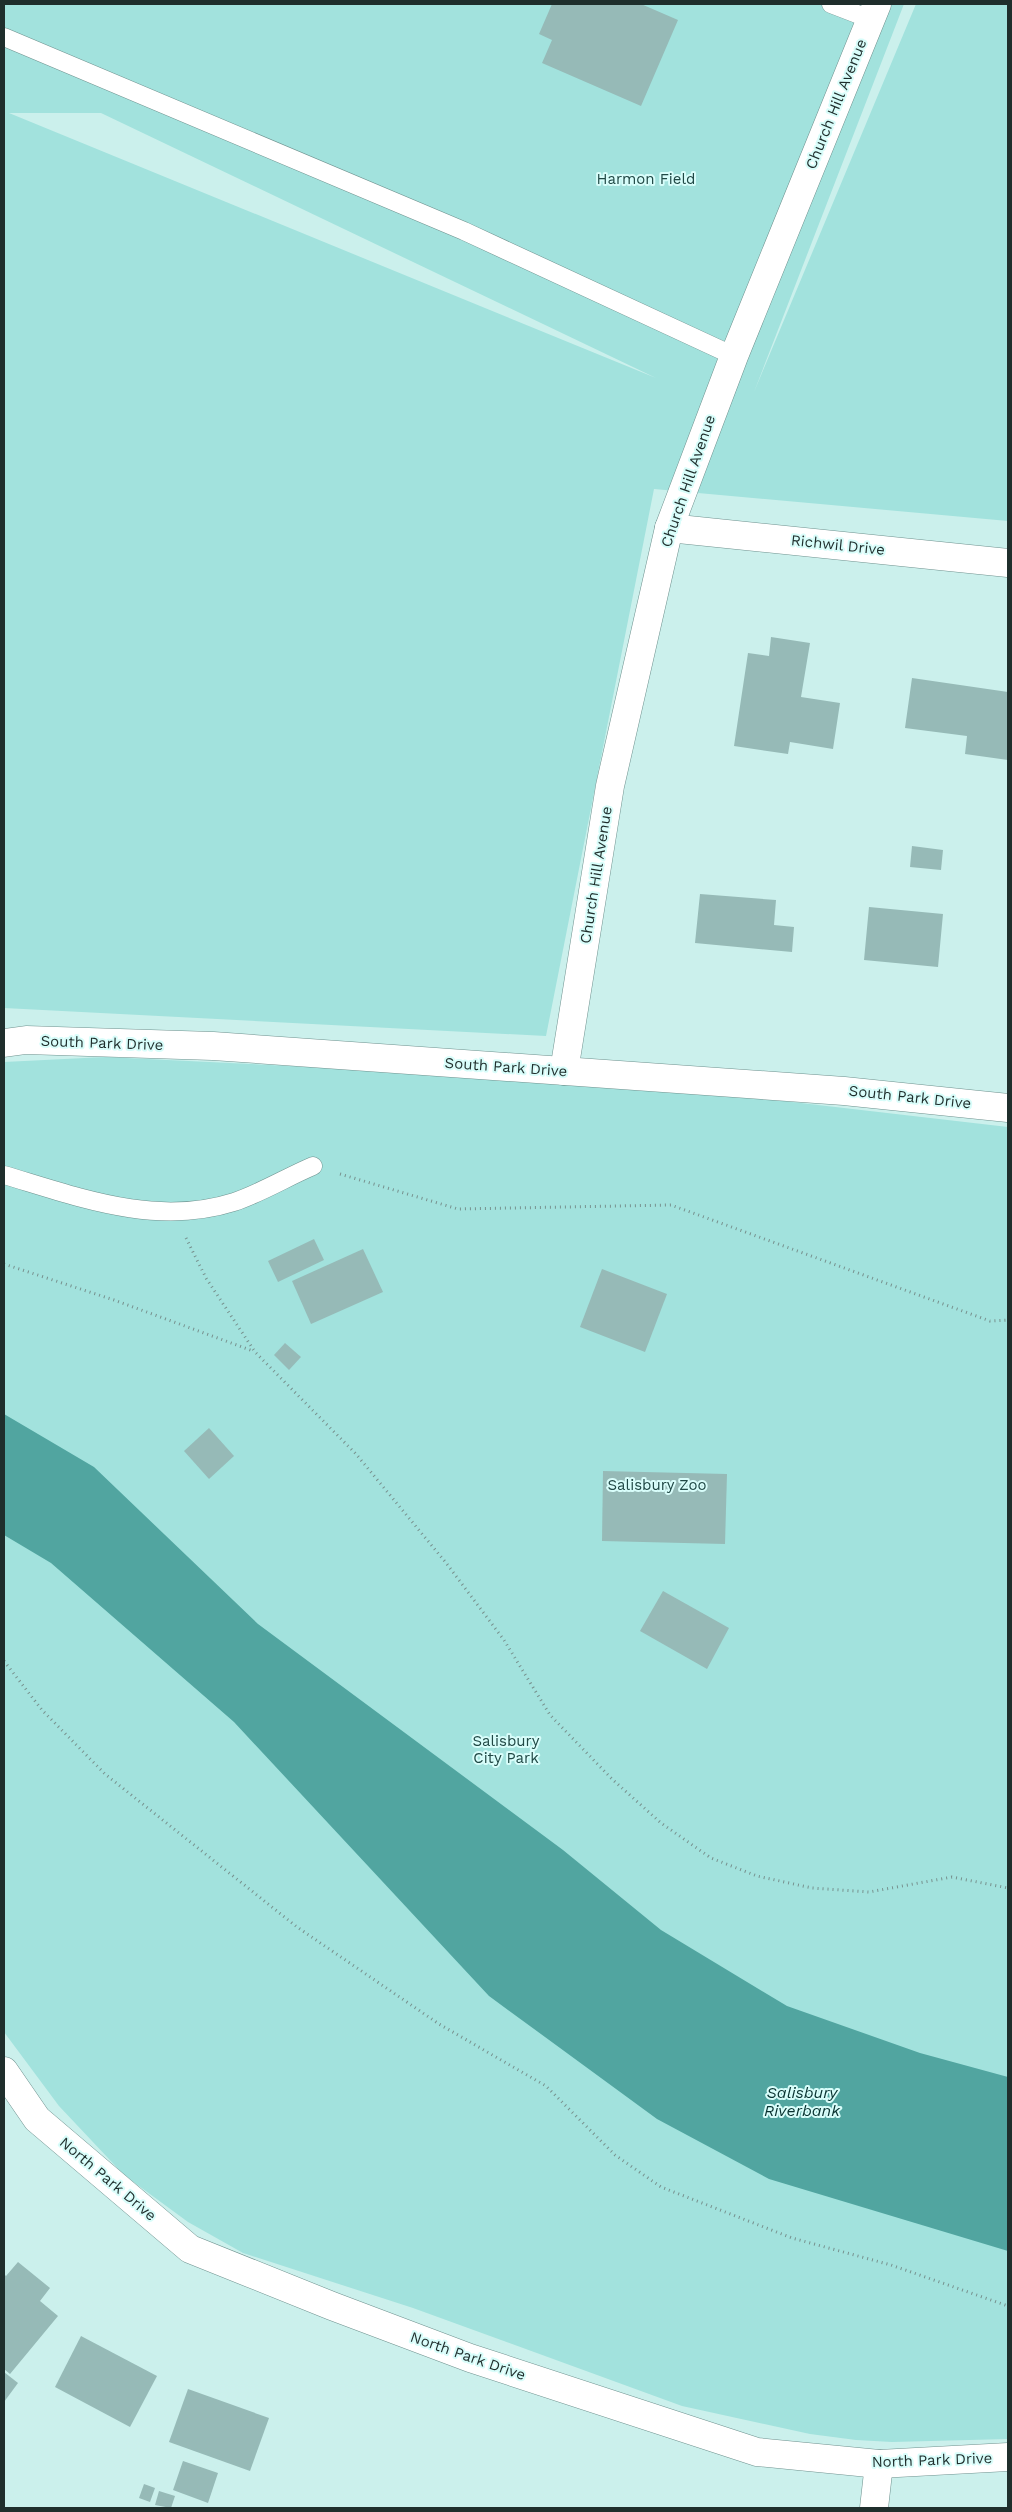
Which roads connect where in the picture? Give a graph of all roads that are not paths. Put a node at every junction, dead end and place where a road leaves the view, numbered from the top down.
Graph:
1 (831, 4) edge
2 (873, 12) edge
3 (4, 37) edge
4 (734, 356) junction
5 (668, 528) junction
6 (1008, 563) edge
7 (4, 1043) edge
8 (564, 1071) junction
9 (1008, 1108) edge
10 (313, 1166) road end
11 (4, 1175) edge
12 (4, 2071) edge
13 (1008, 2457) edge
14 (879, 2464) junction
15 (874, 2508) edge

1 - 2 lane
2 - 4 street, Church Hill Avenue
3 - 4 lane
4 - 5 street, Church Hill Avenue
5 - 6 street, Richwil Drive
5 - 8 street, Church Hill Avenue
7 - 8 street, South Park Drive
8 - 9 street, South Park Drive
10 - 11 lane
12 - 14 street, North Park Drive
13 - 14 street, North Park Drive
14 - 15 street

